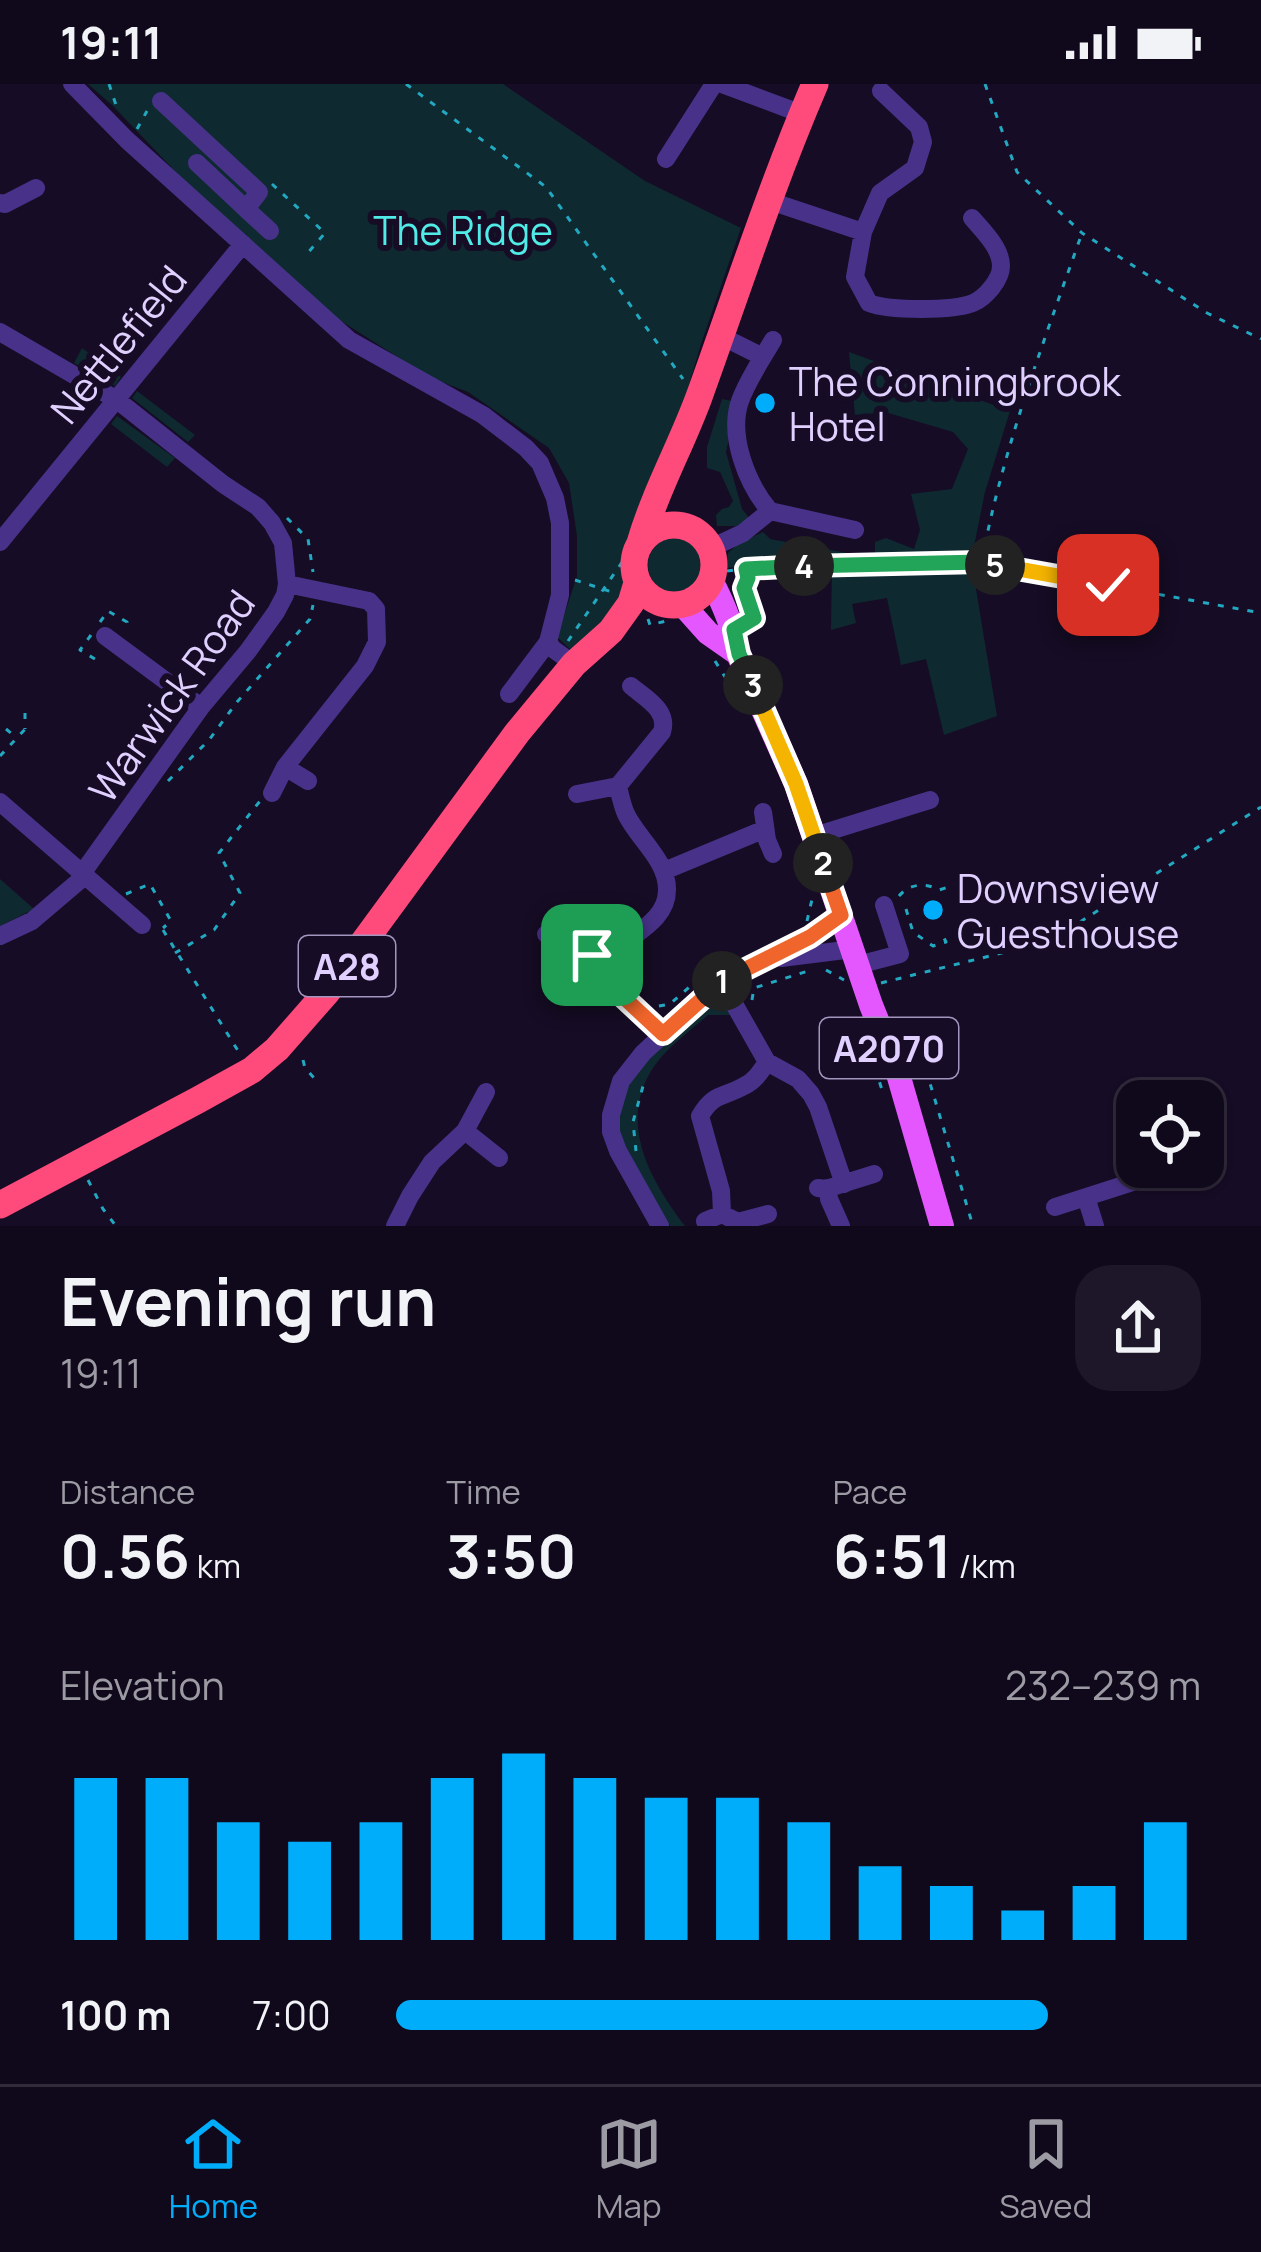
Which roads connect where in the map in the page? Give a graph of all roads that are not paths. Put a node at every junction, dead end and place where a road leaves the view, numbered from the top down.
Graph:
1 (72, 84) edge
2 (718, 84) edge
3 (815, 84) edge
4 (156, 102) road end
5 (888, 105) dead end
6 (802, 114) junction
7 (203, 156) junction
8 (666, 159) dead end
9 (176, 184) junction
10 (36, 188) dead end
11 (770, 201) junction
12 (0, 203) edge
13 (246, 209) junction
14 (976, 229) dead end
15 (270, 232) dead end
16 (863, 232) junction
17 (243, 244) junction
18 (0, 332) edge
19 (721, 336) junction
20 (117, 400) junction
21 (683, 439) junction
22 (770, 511) junction
23 (687, 526) junction
24 (855, 530) dead end
25 (0, 542) edge
26 (640, 542) junction
27 (712, 567) junction
28 (638, 583) junction
29 (287, 584) junction
30 (669, 612) junction
31 (611, 632) junction
32 (106, 635) dead end
33 (729, 648) junction
34 (560, 654) junction
35 (631, 686) dead end
36 (509, 694) dead end
37 (201, 707) junction
38 (285, 766) junction
39 (308, 781) dead end
40 (618, 786) junction
41 (272, 794) road end
42 (577, 794) dead end
43 (929, 800) dead end
44 (0, 802) edge
45 (814, 836) junction
46 (772, 854) dead end
47 (664, 871) junction
48 (81, 875) junction
49 (892, 908) road end
50 (841, 915) junction
51 (142, 925) dead end
52 (546, 934) dead end
53 (0, 936) edge
54 (817, 953) junction
55 (604, 964) junction
56 (856, 971) junction
57 (722, 981) junction
58 (663, 1034) junction
59 (945, 1049) dead end
60 (767, 1062) junction
61 (896, 1066) junction
62 (486, 1092) dead end
63 (465, 1131) junction
64 (499, 1158) dead end
65 (874, 1174) dead end
66 (830, 1187) junction
67 (1116, 1187) edge
68 (1086, 1197) junction
69 (0, 1205) edge
70 (1055, 1207) dead end
71 (768, 1214) dead end
72 (395, 1226) edge
73 (660, 1226) edge
74 (841, 1226) edge
75 (941, 1226) edge
76 (1095, 1226) edge

1 - 9 street
2 - 6 street
2 - 8 street
3 - 6 highway
4 - 7 street
5 - 16 street
6 - 11 highway
7 - 9 street
7 - 13 street
7 - 13 street
9 - 17 street
10 - 12 street
11 - 16 street
11 - 19 highway
13 - 15 street
14 - 16 street
17 - 20 street, Nettlefield
17 - 34 street
18 - 20 street, Warwick Road
19 - 21 highway
19 - 22 street
20 - 25 street, Nettlefield
20 - 29 street, Warwick Road
21 - 23 highway
21 - 26 highway
22 - 24 street
22 - 27 street
23 - 26 highway
23 - 27 highway
26 - 28 highway
27 - 30 highway
27 - 33 main road, A2070
28 - 30 highway
28 - 31 highway, A28
29 - 37 street, Warwick Road
29 - 38 street
30 - 31 highway, A28
30 - 33 main road, A2070
31 - 34 highway, A28
32 - 37 street
33 - 45 main road, A2070
34 - 36 street
34 - 69 highway, A28
35 - 40 street
37 - 48 street, Warwick Road
38 - 39 street
38 - 41 street
40 - 42 street
40 - 47 street
43 - 45 street
44 - 48 street
45 - 50 main road, A2070
46 - 47 street
47 - 55 street
48 - 51 street
48 - 53 street, Warwick Road
49 - 56 street
50 - 54 street
50 - 56 main road, A2070
52 - 55 street
54 - 56 street
54 - 57 street
55 - 58 street
56 - 61 main road, A2070
57 - 58 street
57 - 60 street
58 - 73 street
59 - 61 street
60 - 66 street
60 - 71 street
61 - 75 main road, A2070
62 - 63 street
63 - 64 street
63 - 72 street
65 - 66 street
66 - 74 street
67 - 68 street
68 - 70 street
68 - 76 street

